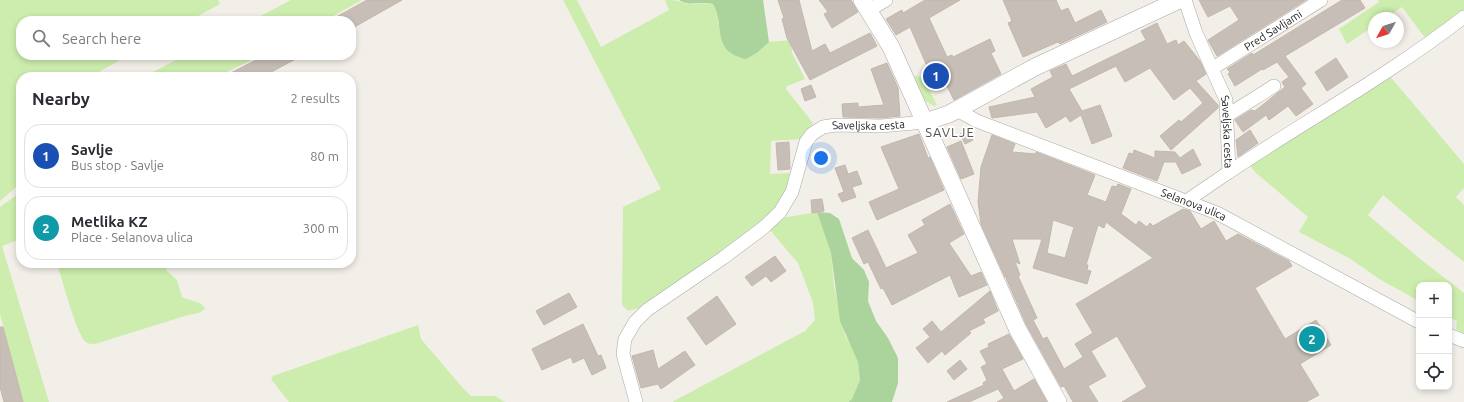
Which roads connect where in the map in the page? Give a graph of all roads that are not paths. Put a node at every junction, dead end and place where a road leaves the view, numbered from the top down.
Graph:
1 (886, 0) edge
2 (1179, 0) edge
3 (1185, 0) edge
4 (1321, 0) edge
5 (866, 5) edge
6 (1464, 17) edge
7 (1213, 68) junction
8 (1274, 86) dead end
9 (957, 110) junction
10 (1228, 115) junction
11 (925, 122) junction
12 (1229, 172) junction
13 (1188, 200) junction
14 (1416, 320) edge
15 (1452, 336) edge
16 (1464, 341) edge
17 (636, 402) edge
18 (1058, 402) edge

1 - 5 street
2 - 9 street, Saveljska cesta
3 - 7 street
4 - 7 street, Pred Savljami
5 - 11 street
6 - 12 street
7 - 10 street, Saveljska cesta
8 - 10 street
9 - 11 street, Saveljska cesta
9 - 13 street, Selanova ulica
10 - 12 street, Saveljska cesta
11 - 17 street, Saveljska cesta
11 - 18 street
12 - 13 street, Saveljska cesta
13 - 14 street, Selanova ulica
15 - 16 street

